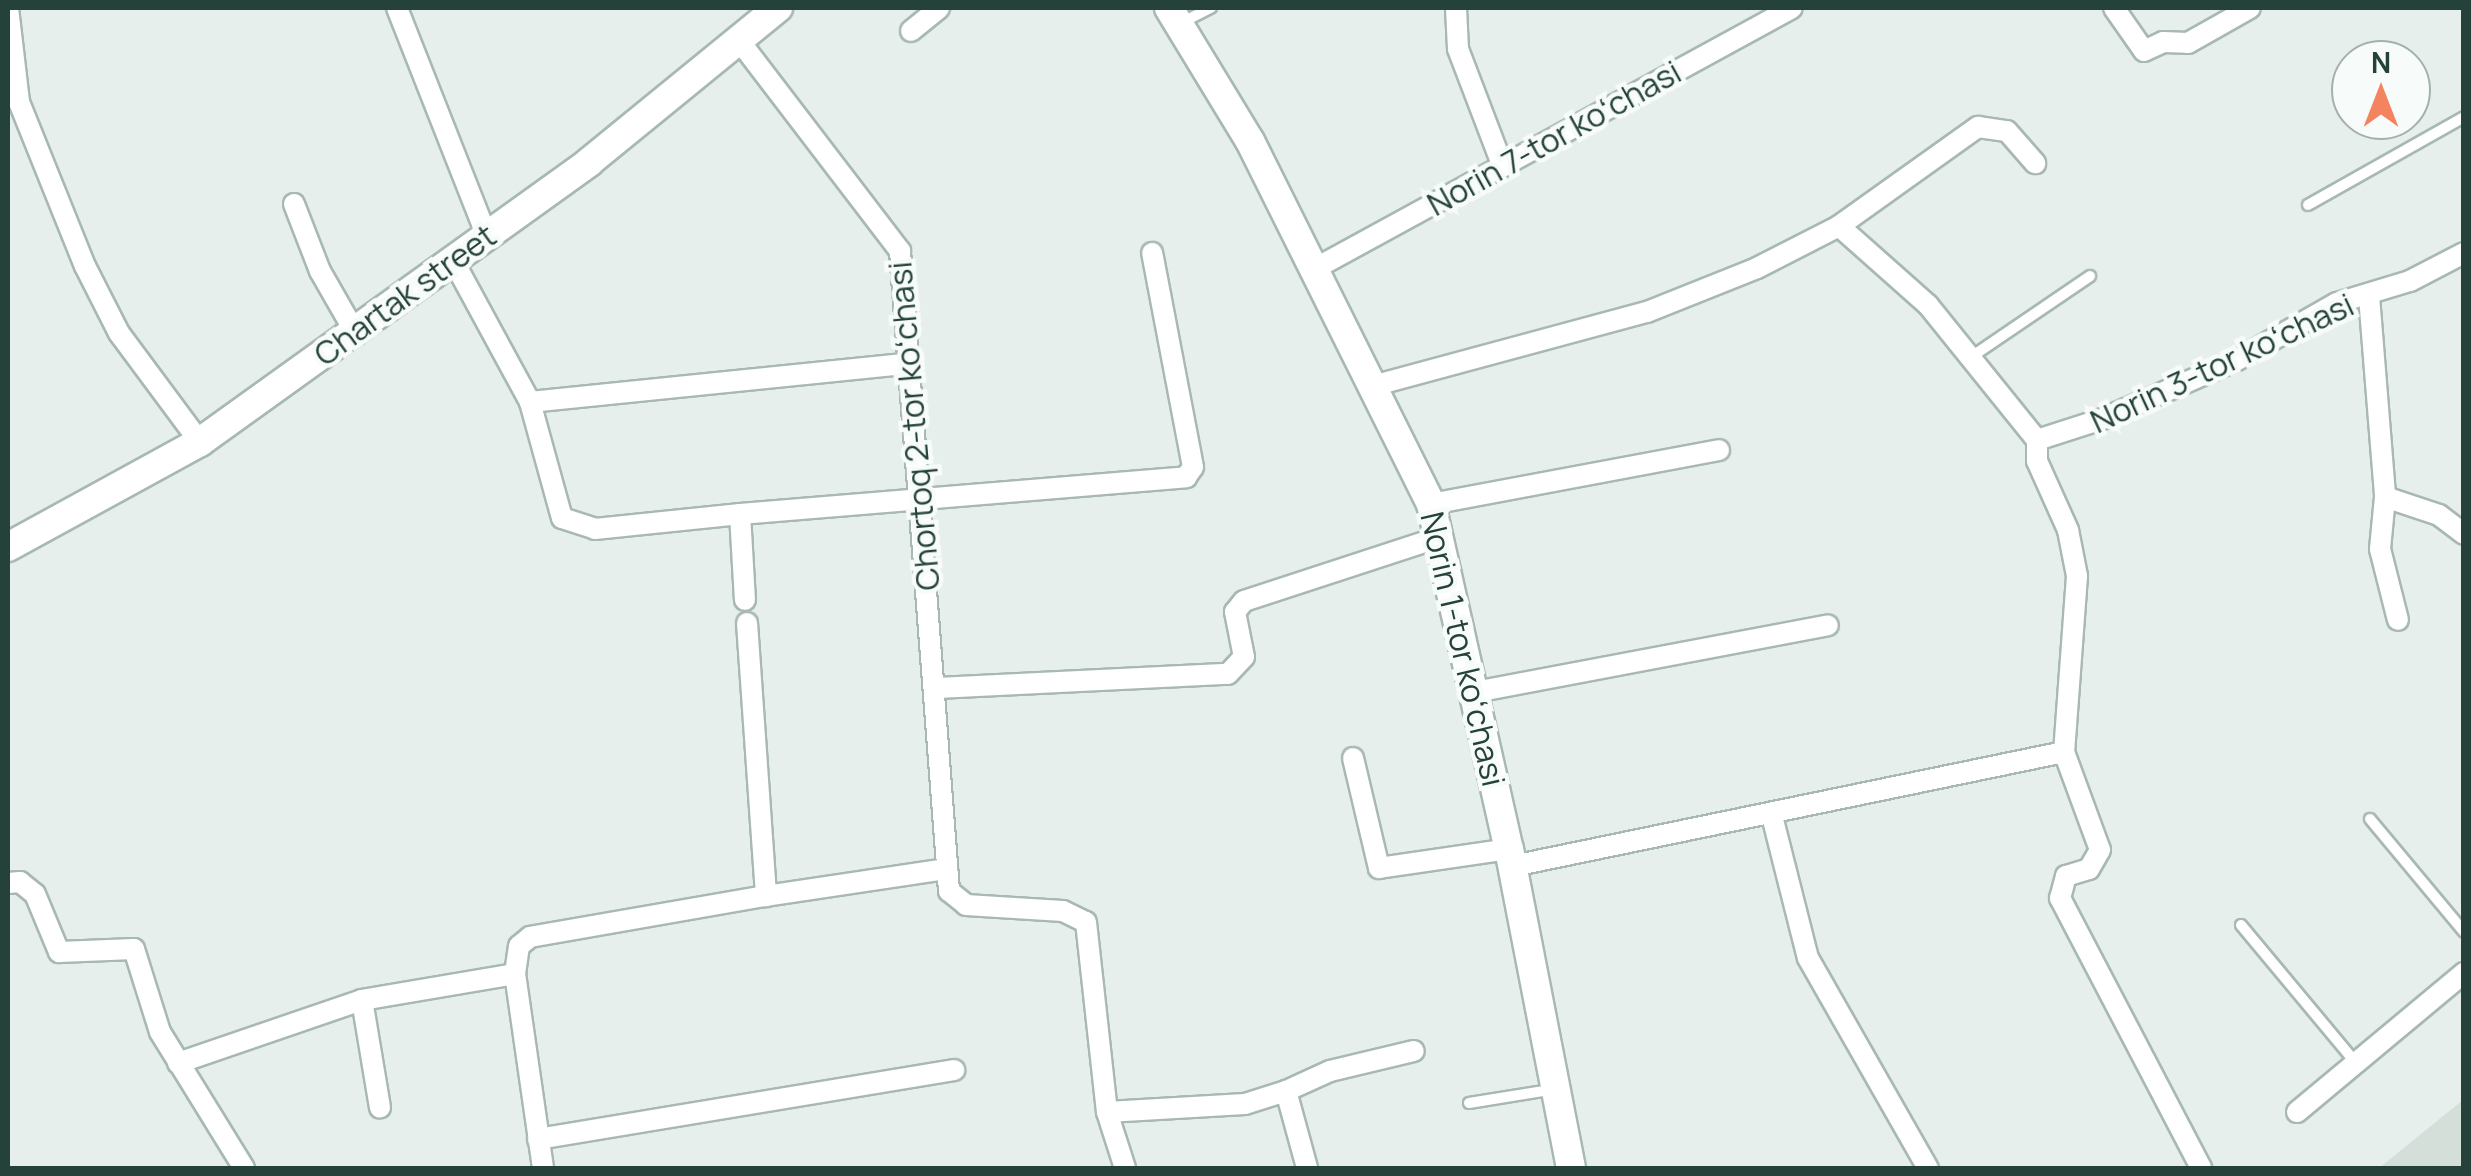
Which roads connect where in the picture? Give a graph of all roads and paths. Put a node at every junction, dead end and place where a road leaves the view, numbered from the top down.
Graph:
1 (27, 8) edge
2 (397, 8) edge
3 (778, 8) edge
4 (939, 8) edge
5 (1211, 8) edge
6 (1456, 8) edge
7 (1792, 8) edge
8 (2114, 8) edge
9 (2250, 8) edge
10 (8, 11) edge
11 (1173, 16) edge
12 (911, 30) dead end
13 (738, 39) junction
14 (2464, 117) edge
15 (2036, 163) dead end
16 (1502, 167) junction
17 (294, 204) dead end
18 (2308, 205) dead end
19 (1840, 226) junction
20 (487, 238) junction
21 (1152, 253) dead end
22 (2464, 254) edge
23 (454, 262) junction
24 (1316, 268) junction
25 (2090, 276) dead end
26 (2369, 296) junction
27 (355, 332) junction
28 (1969, 358) junction
29 (906, 364) junction
30 (1376, 385) junction
31 (530, 402) junction
32 (2037, 440) junction
33 (200, 442) junction
34 (1718, 450) dead end
35 (920, 496) junction
36 (2385, 497) junction
37 (1431, 504) junction
38 (740, 514) junction
39 (2464, 534) edge
40 (1440, 537) junction
41 (8, 546) edge
42 (745, 600) dead end
43 (2398, 620) dead end
44 (747, 623) dead end
45 (1828, 625) dead end
46 (937, 688) junction
47 (1475, 692) junction
48 (2064, 752) junction
49 (1352, 758) dead end
50 (1772, 816) junction
51 (2370, 819) dead end
52 (1511, 857) junction
53 (947, 870) junction
54 (8, 883) edge
55 (766, 896) junction
56 (2240, 925) dead end
57 (2464, 932) edge
58 (2464, 973) edge
59 (515, 974) junction
60 (362, 1000) junction
61 (1414, 1051) dead end
62 (2355, 1062) junction
63 (178, 1063) junction
64 (954, 1070) dead end
65 (1556, 1089) junction
66 (1286, 1091) junction
67 (1469, 1103) dead end
68 (380, 1107) dead end
69 (1107, 1112) junction
70 (2297, 1112) dead end
71 (538, 1139) junction
72 (244, 1168) edge
73 (543, 1168) edge
74 (1126, 1168) edge
75 (1308, 1168) edge
76 (1571, 1168) edge
77 (1928, 1168) edge
78 (2201, 1168) edge

1 - 10 street
2 - 20 street
3 - 13 street, Chartak street
4 - 12 street
5 - 11 lane
6 - 16 street
7 - 16 street, Norin 7-tor koʻchasi
8 - 9 street
10 - 33 street
11 - 24 street, Norin 1-tor koʻchasi
13 - 20 street, Chartak street
13 - 29 street, Chortoq 2-tor koʻchasi
14 - 18 lane
15 - 19 street
16 - 24 street, Norin 7-tor koʻchasi
17 - 27 street
19 - 28 street
19 - 30 street
20 - 23 street, Chartak street
21 - 35 street
22 - 26 street, Norin 3-tor koʻchasi
23 - 27 street, Chartak street
23 - 31 street
24 - 30 street, Norin 1-tor koʻchasi
25 - 28 lane
26 - 32 street, Norin 3-tor koʻchasi
26 - 36 street
27 - 33 street, Chartak street
28 - 32 street
29 - 31 street
29 - 35 street, Chortoq 2-tor koʻchasi
30 - 37 street, Norin 1-tor koʻchasi
31 - 38 street
32 - 48 street
33 - 41 street, Chartak street
34 - 37 street
35 - 38 street
35 - 46 street, Chortoq 2-tor koʻchasi
36 - 39 street
36 - 43 street
37 - 40 street, Norin 1-tor koʻchasi
38 - 42 street
40 - 46 street
40 - 47 street, Norin 1-tor koʻchasi
44 - 55 street
45 - 47 street
46 - 53 street, Chortoq 2-tor koʻchasi
47 - 52 street, Norin 1-tor koʻchasi
48 - 50 street
48 - 78 street
49 - 52 street
50 - 52 street
50 - 77 street
51 - 57 lane
52 - 65 street, Norin 1-tor koʻchasi
53 - 55 street
53 - 69 street
54 - 63 street
55 - 59 street
56 - 62 lane
58 - 62 street
59 - 60 street
59 - 71 street
60 - 63 street
60 - 68 street
61 - 66 street
62 - 70 street
63 - 72 street
64 - 71 street
65 - 67 lane
65 - 76 street, Norin 1-tor koʻchasi
66 - 69 street
66 - 75 street
69 - 74 street
71 - 73 street

